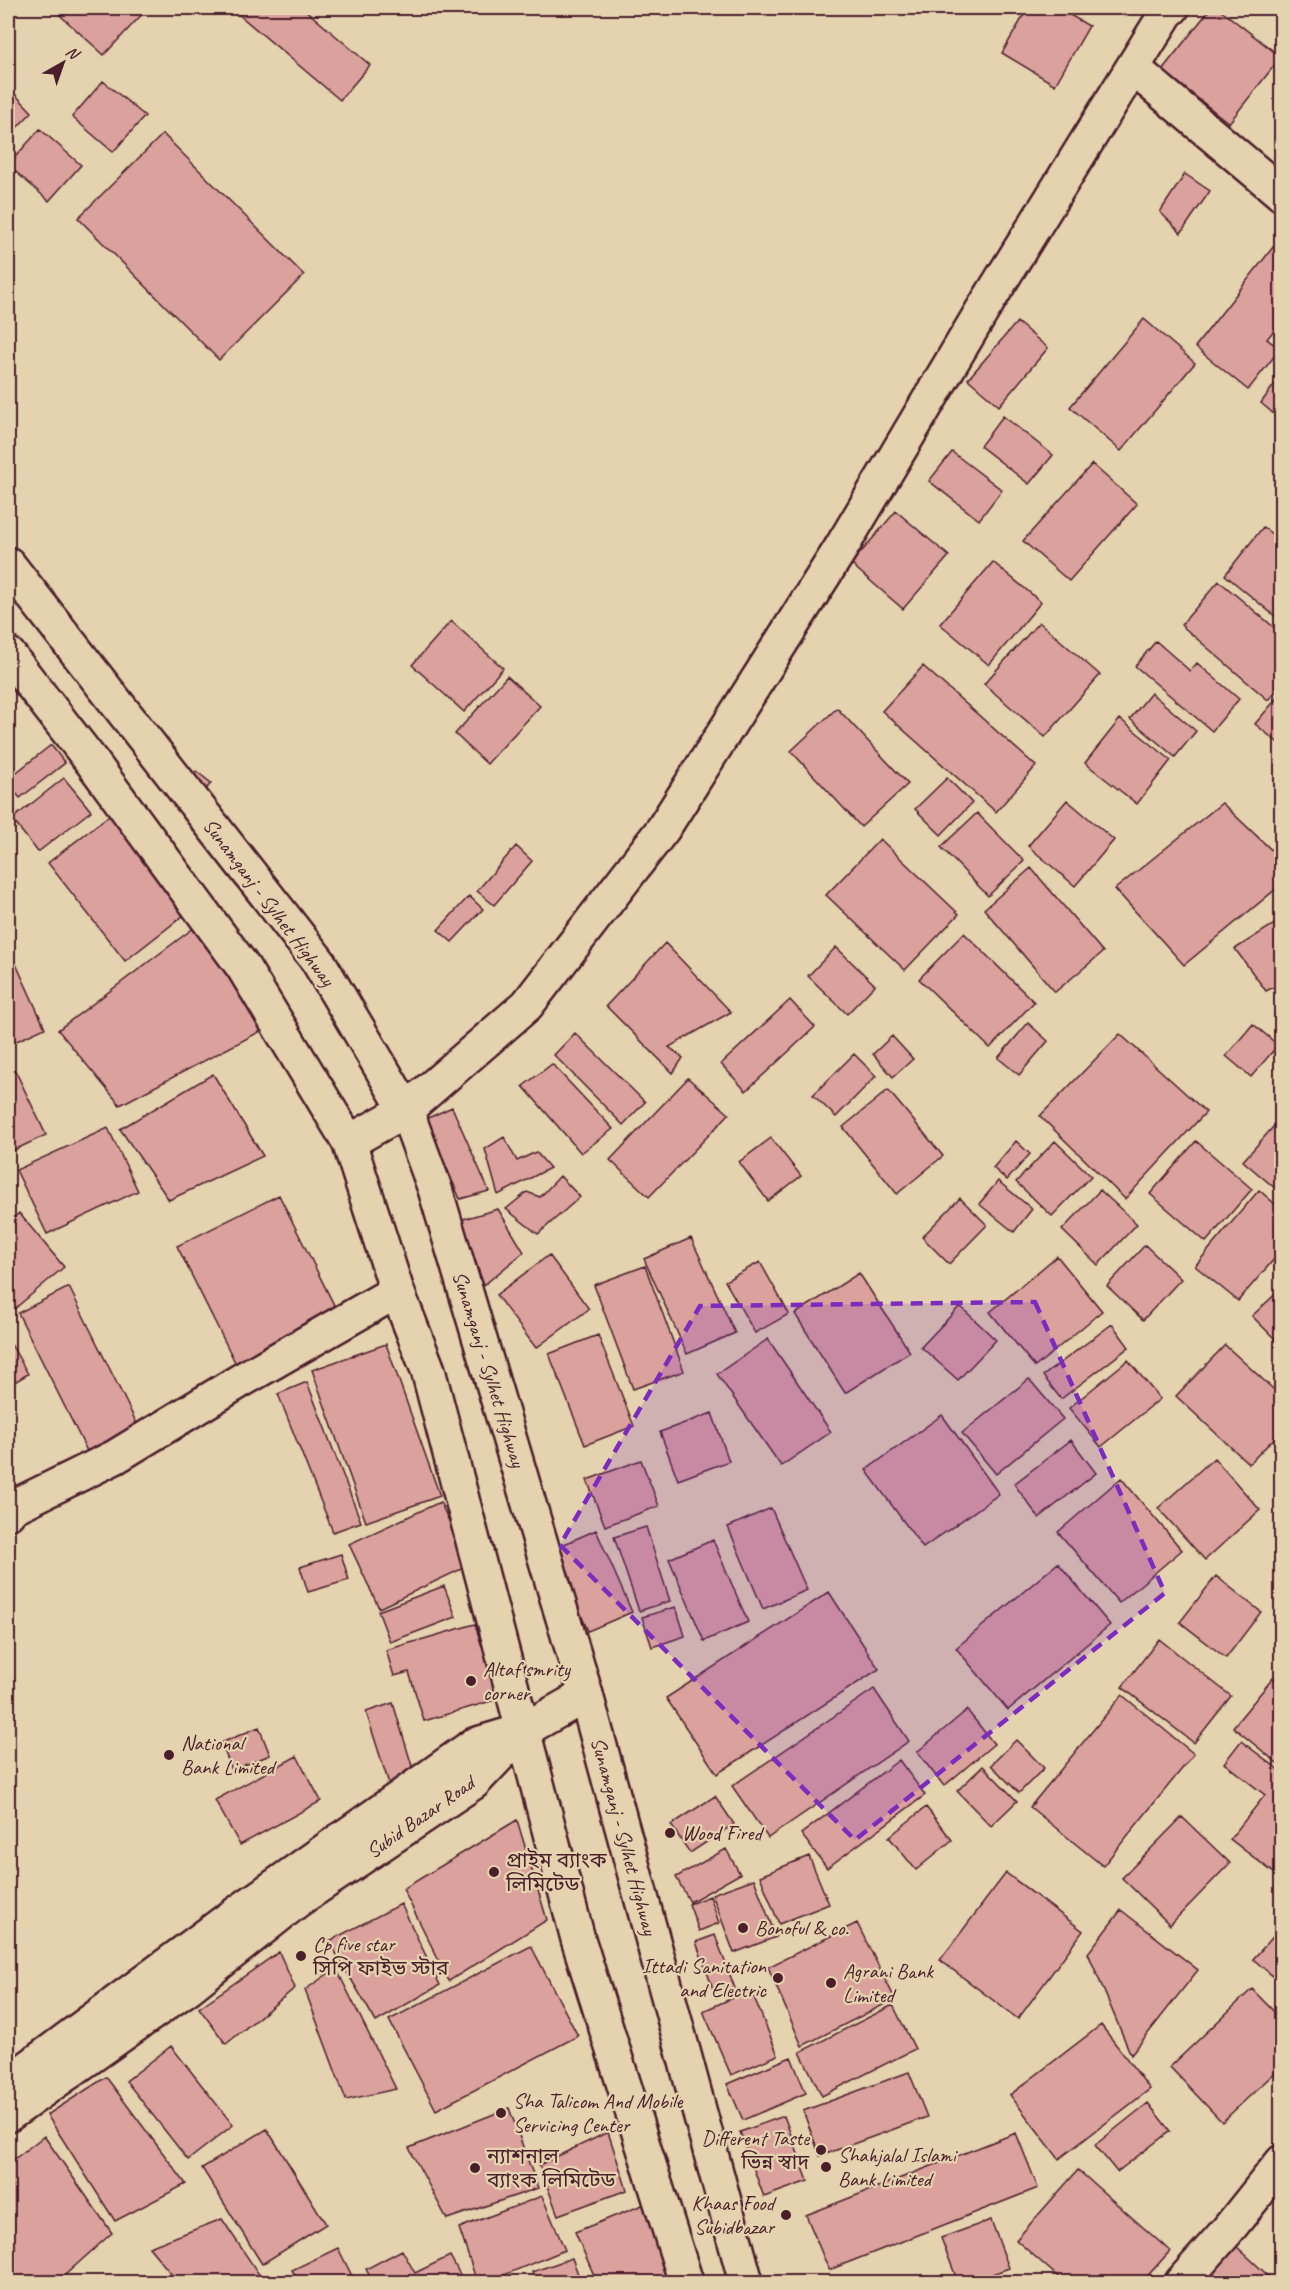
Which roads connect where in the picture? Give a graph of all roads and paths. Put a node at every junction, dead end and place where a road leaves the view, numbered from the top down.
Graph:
1 (1172, 8) edge
2 (1133, 68) junction
3 (1281, 195) edge
4 (8, 564) edge
5 (8, 654) edge
6 (406, 1110) junction
7 (349, 1142) junction
8 (397, 1291) junction
9 (8, 1514) edge
10 (586, 1695) junction
11 (522, 1731) junction
12 (8, 2083) edge
13 (8, 2115) edge
14 (1281, 2162) edge
15 (686, 2283) edge
16 (746, 2283) edge
17 (1182, 2283) edge

1 - 2 main road
2 - 3 main road
2 - 6 main road
4 - 6 main road, Sunamganj - Sylhet Highway
5 - 7 main road
6 - 7 main road
6 - 10 main road, Sunamganj - Sylhet Highway
7 - 8 main road
8 - 9 main road
8 - 11 main road
10 - 11 main road
10 - 16 main road, Sunamganj - Sylhet Highway
11 - 12 main road, Subid Bazar Road
11 - 13 main road, Subid Bazar Road
11 - 15 main road
14 - 17 main road

